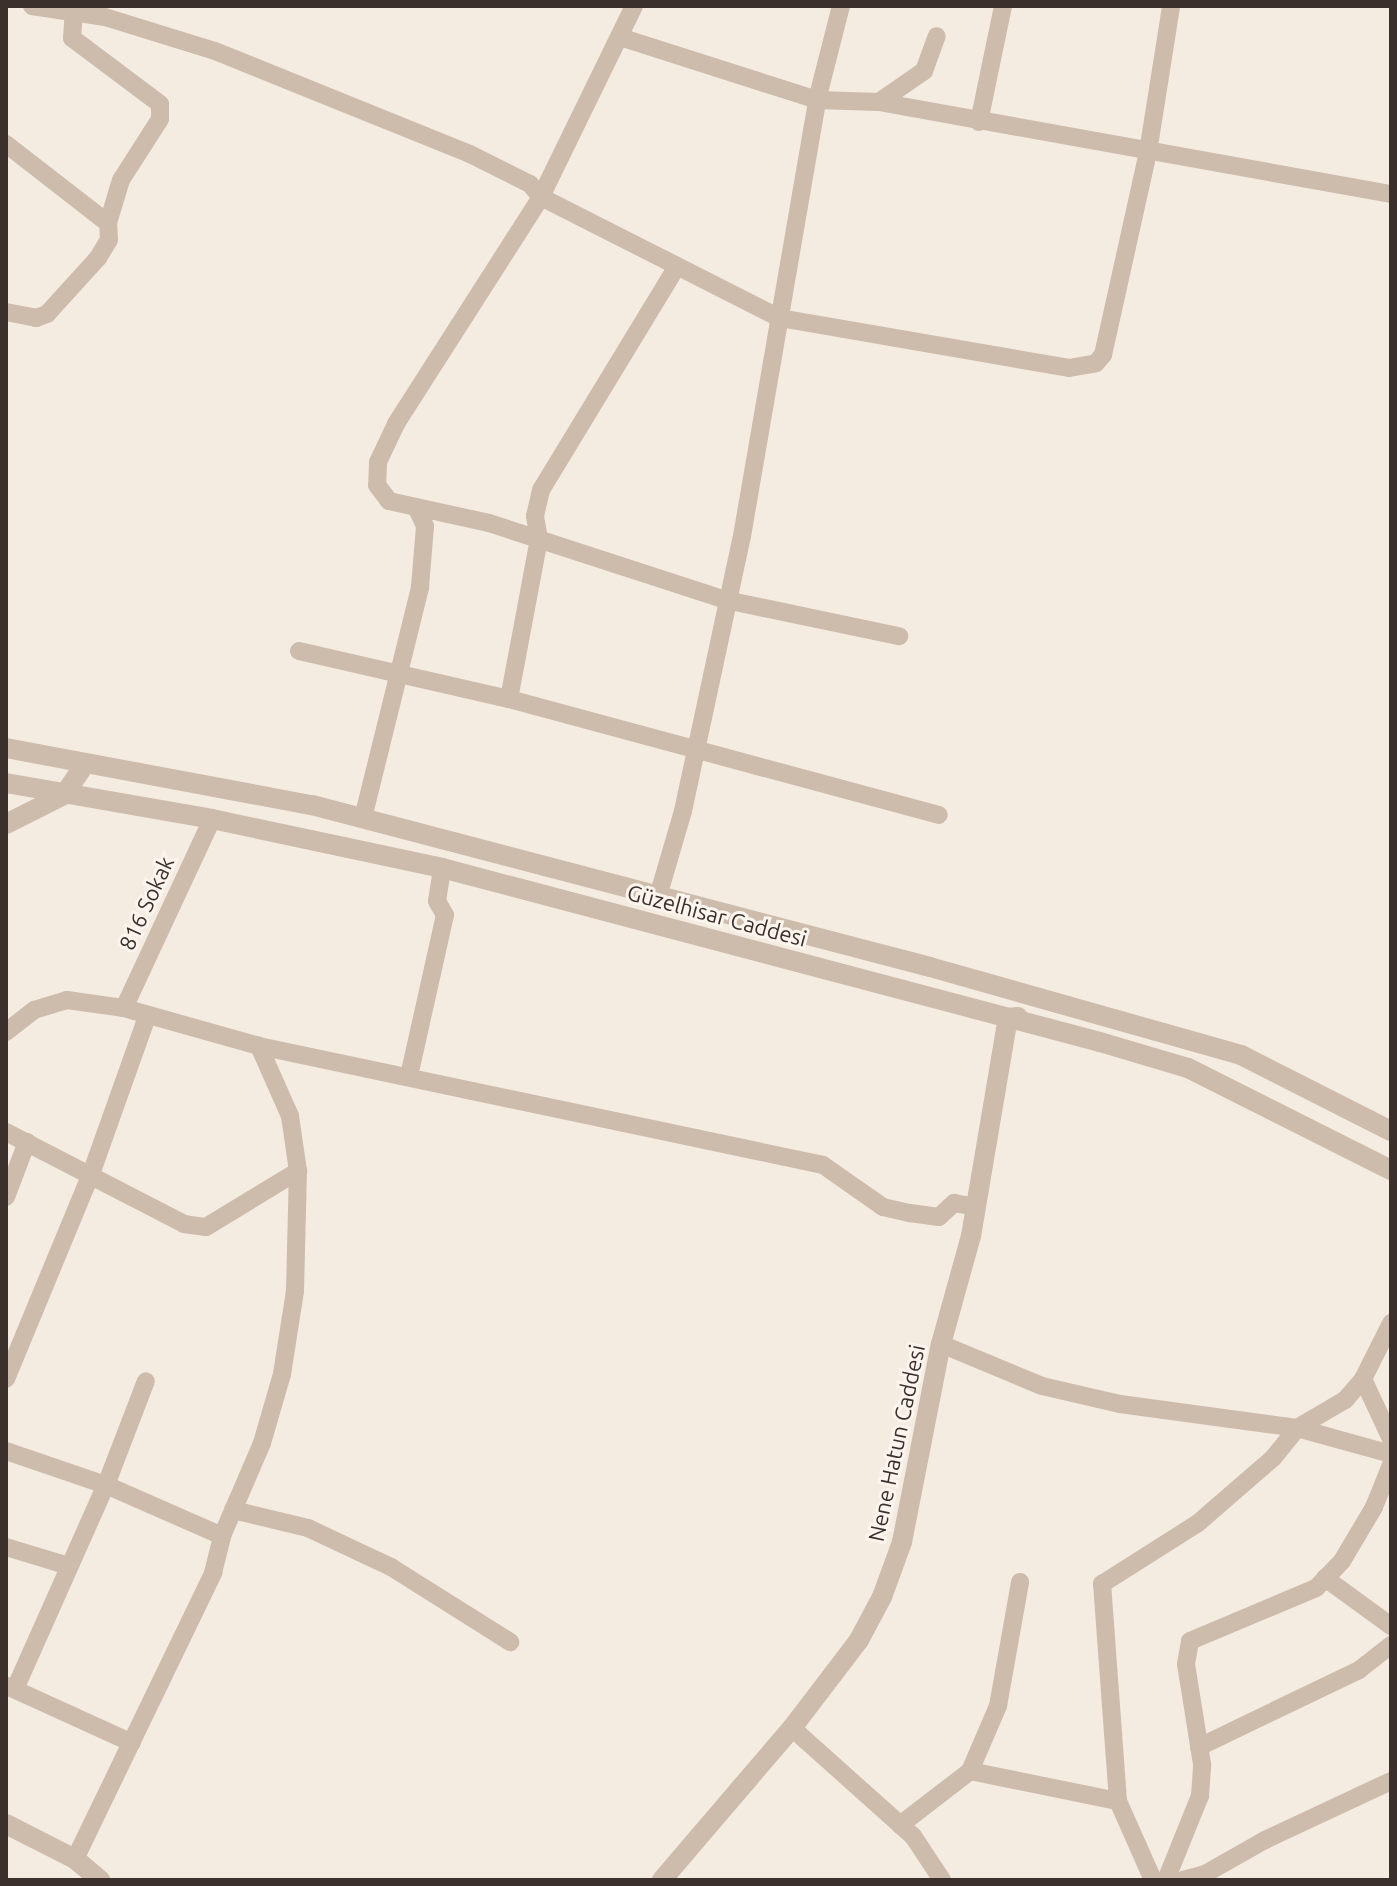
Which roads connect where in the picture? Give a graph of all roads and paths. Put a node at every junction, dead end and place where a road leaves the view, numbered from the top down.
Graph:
1 (32, 6) edge
2 (634, 6) edge
3 (841, 6) edge
4 (1003, 6) edge
5 (1171, 6) edge
6 (74, 8) edge
7 (937, 36) dead end
8 (623, 38) junction
9 (817, 100) junction
10 (879, 102) junction
11 (979, 122) junction
12 (6, 144) edge
13 (1148, 152) junction
14 (1391, 194) edge
15 (541, 197) junction
16 (108, 223) junction
17 (677, 266) junction
18 (6, 312) edge
19 (780, 318) junction
20 (417, 509) junction
21 (539, 539) junction
22 (726, 600) junction
23 (899, 636) dead end
24 (299, 651) dead end
25 (398, 675) junction
26 (509, 699) junction
27 (6, 748) edge
28 (696, 750) junction
29 (85, 764) junction
30 (6, 783) edge
31 (64, 795) junction
32 (939, 815) dead end
33 (363, 818) junction
34 (212, 819) junction
35 (6, 824) edge
36 (442, 868) junction
37 (659, 893) junction
38 (124, 1008) junction
39 (1082, 1010) junction
40 (147, 1017) junction
41 (1008, 1018) junction
42 (6, 1032) edge
43 (259, 1046) junction
44 (409, 1076) junction
45 (1391, 1131) edge
46 (6, 1132) edge
47 (27, 1142) junction
48 (1391, 1170) edge
49 (298, 1171) junction
50 (91, 1174) junction
51 (6, 1197) edge
52 (976, 1207) junction
53 (1391, 1323) edge
54 (941, 1344) junction
55 (6, 1379) edge
56 (1363, 1379) junction
57 (146, 1381) dead end
58 (1297, 1428) junction
59 (1391, 1439) edge
60 (6, 1451) edge
61 (1391, 1454) edge
62 (1391, 1465) edge
63 (106, 1485) junction
64 (233, 1510) junction
65 (222, 1536) junction
66 (6, 1547) edge
67 (69, 1566) junction
68 (1325, 1578) junction
69 (1020, 1582) dead end
70 (1391, 1626) edge
71 (510, 1642) dead end
72 (1391, 1645) edge
73 (11, 1687) edge
74 (792, 1728) junction
75 (132, 1743) junction
76 (1199, 1747) junction
77 (970, 1771) junction
78 (1391, 1781) edge
79 (1118, 1801) junction
80 (6, 1824) edge
81 (900, 1825) junction
82 (75, 1859) junction
83 (100, 1880) edge
84 (662, 1880) edge
85 (942, 1880) edge
86 (1153, 1880) edge
87 (1166, 1880) edge
88 (1183, 1880) edge

1 - 6 street
2 - 8 street
3 - 9 street
4 - 11 street
5 - 13 street
6 - 15 street
6 - 16 street
7 - 10 street
8 - 9 street
8 - 15 street
9 - 10 street
9 - 19 street
10 - 11 street
11 - 13 street
12 - 16 street
13 - 14 street
13 - 19 street
15 - 17 street
15 - 20 street
16 - 18 street
17 - 19 street
17 - 21 street
19 - 22 street
20 - 21 street
20 - 25 street
21 - 22 street
21 - 26 street
22 - 23 street
22 - 28 street
24 - 25 street
25 - 26 street
25 - 33 street
26 - 28 street
27 - 29 street, Güzelhisar Caddesi
28 - 32 street
28 - 37 street
29 - 31 street
29 - 33 street, Güzelhisar Caddesi
30 - 31 street, Güzelhisar Caddesi
31 - 34 street, Güzelhisar Caddesi
31 - 35 street
33 - 37 street, Güzelhisar Caddesi
34 - 36 street, Güzelhisar Caddesi
34 - 38 street, 816 Sokak
36 - 41 street, Güzelhisar Caddesi
36 - 44 street
37 - 39 street, Güzelhisar Caddesi
38 - 40 street
38 - 42 street
39 - 41 street
39 - 45 street, Güzelhisar Caddesi
40 - 43 street
40 - 50 street
41 - 48 street, Güzelhisar Caddesi
41 - 52 street, Nene Hatun Caddesi
43 - 44 street
43 - 49 street
44 - 52 street
46 - 47 street
47 - 50 street
47 - 51 street
49 - 50 street
49 - 64 street
50 - 55 street
52 - 54 street, Nene Hatun Caddesi
53 - 56 street
54 - 58 street
54 - 74 street, Nene Hatun Caddesi
56 - 58 street
56 - 59 street
57 - 63 street
58 - 61 street
58 - 79 street
60 - 63 street
62 - 68 street
63 - 65 street
63 - 67 street
64 - 65 street
64 - 71 street
65 - 75 street
66 - 67 street
67 - 73 street
68 - 70 street
68 - 76 street
69 - 77 street
72 - 76 street
73 - 75 street
74 - 81 street
74 - 84 street, Nene Hatun Caddesi
75 - 82 street
76 - 87 street
77 - 79 street
77 - 81 street
78 - 88 street
79 - 86 street
80 - 82 street
81 - 85 street
82 - 83 street

